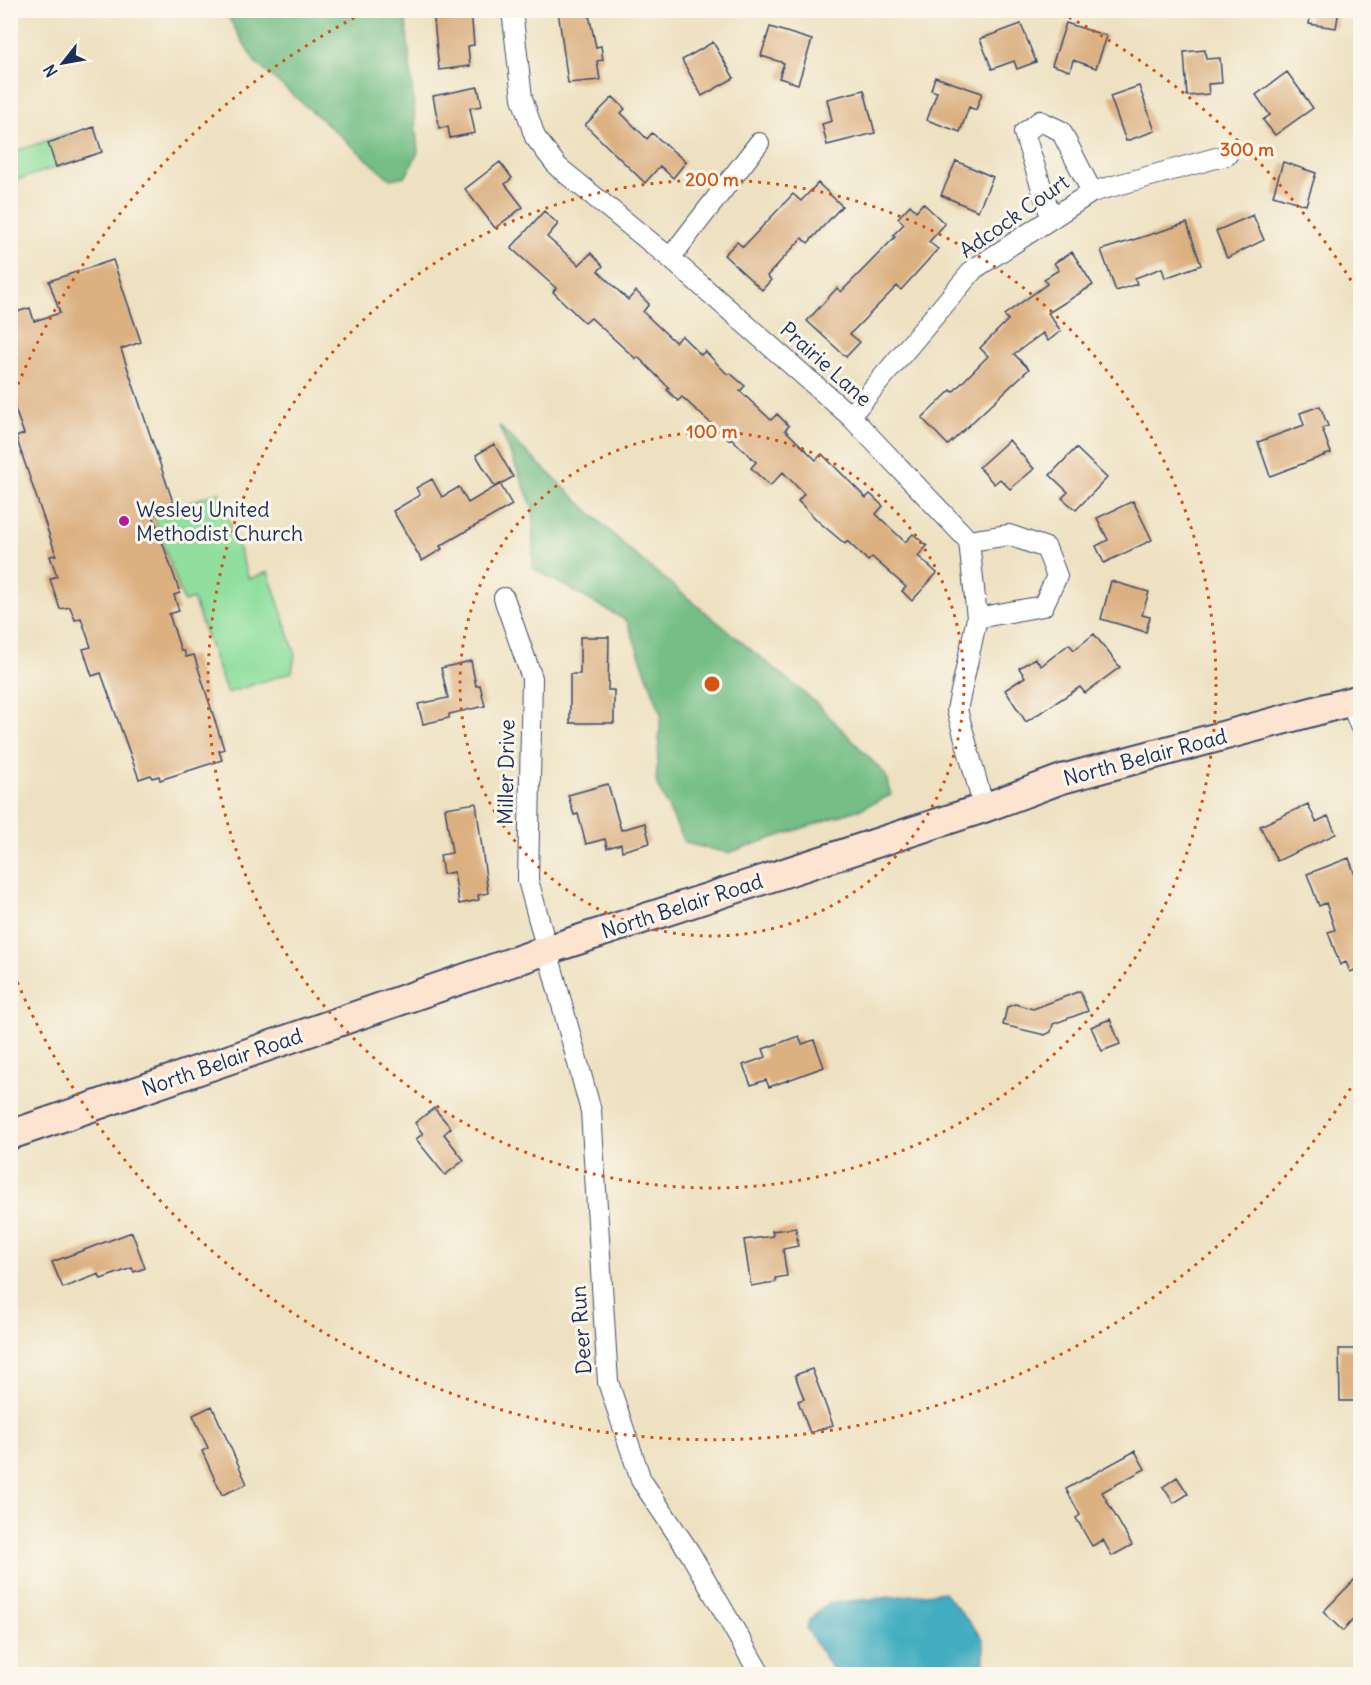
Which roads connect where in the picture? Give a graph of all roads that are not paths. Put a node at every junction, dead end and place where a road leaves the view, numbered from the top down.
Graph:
1 (512, 10) edge
2 (759, 142) dead end
3 (1227, 155) dead end
4 (1092, 192) junction
5 (1051, 216) junction
6 (670, 258) junction
7 (850, 416) junction
8 (969, 541) junction
9 (504, 598) dead end
10 (977, 618) junction
11 (1357, 709) edge
12 (984, 808) junction
13 (547, 950) junction
14 (10, 1136) edge
15 (760, 1674) edge

1 - 6 street, Prairie Lane
2 - 6 street
3 - 4 street, Adcock Court
4 - 5 street, Adcock Court
4 - 5 street
5 - 7 street, Adcock Court
6 - 7 street, Prairie Lane
7 - 8 street, Prairie Lane
8 - 10 street
8 - 10 street
9 - 13 street, Miller Drive
10 - 12 street
11 - 12 street, North Belair Road
12 - 13 street, North Belair Road
13 - 14 street, North Belair Road
13 - 15 street, Deer Run

